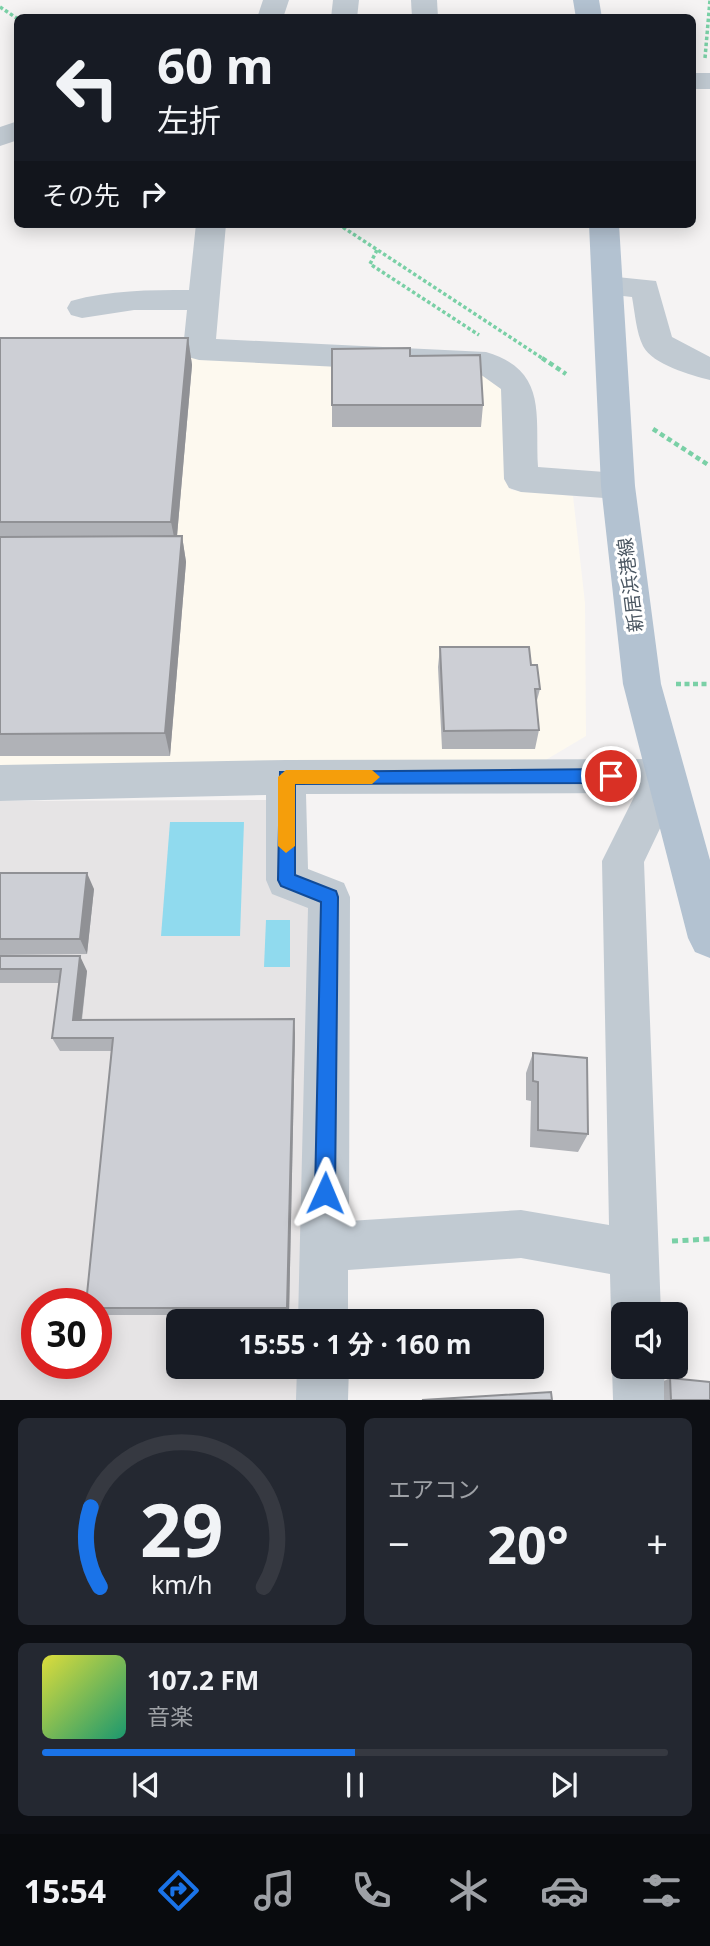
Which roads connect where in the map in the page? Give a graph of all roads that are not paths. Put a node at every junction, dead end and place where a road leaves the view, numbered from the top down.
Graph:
1 (211, 228) edge
2 (604, 228) edge
3 (607, 286) junction
4 (204, 300) junction
5 (82, 308) dead end
6 (710, 369) edge
7 (618, 486) junction
8 (665, 776) junction
9 (286, 777) junction
10 (0, 783) edge
11 (710, 938) edge
12 (324, 1247) junction
13 (634, 1252) junction
14 (636, 1302) edge
15 (323, 1309) edge
16 (323, 1379) edge
17 (638, 1379) edge
18 (322, 1400) edge
19 (639, 1400) edge

1 - 4 street
2 - 3 main road, 新居浜港線
3 - 6 street
3 - 7 main road, 新居浜港線
4 - 5 street
4 - 7 street
7 - 8 main road, 新居浜港線
8 - 9 street
8 - 11 main road, 新居浜港線
8 - 13 street
9 - 10 street
9 - 12 street
12 - 13 street
12 - 15 street
13 - 14 street
16 - 18 street
17 - 19 street

